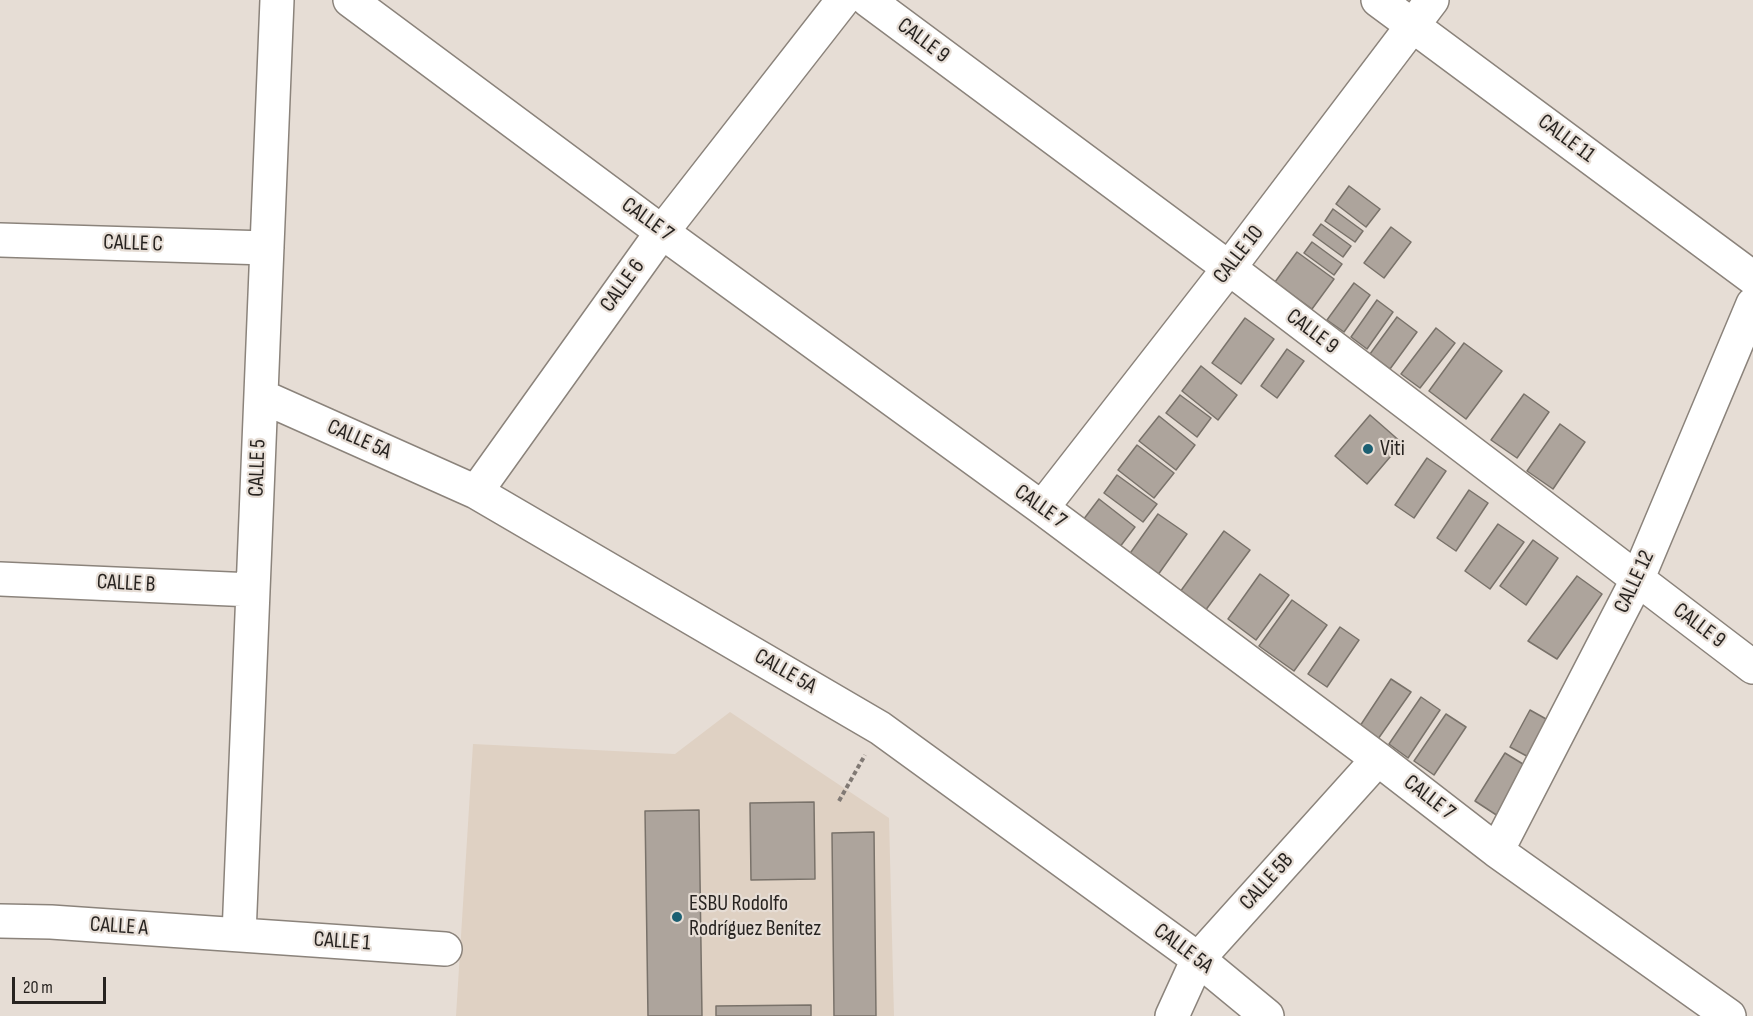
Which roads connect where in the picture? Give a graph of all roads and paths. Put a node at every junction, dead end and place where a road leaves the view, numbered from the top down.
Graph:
1 (277, 0) edge
2 (350, 0) edge
3 (843, 0) edge
4 (868, 0) edge
5 (1378, 0) edge
6 (1423, 13) edge
7 (662, 232) junction
8 (0, 240) edge
9 (267, 248) junction
10 (1229, 268) junction
11 (1753, 278) edge
12 (1753, 304) edge
13 (261, 396) junction
14 (476, 492) junction
15 (1042, 508) junction
16 (0, 579) edge
17 (1637, 580) junction
18 (253, 590) junction
19 (1753, 668) edge
20 (880, 728) junction
21 (1378, 759) junction
22 (839, 801) dead end
23 (1497, 851) junction
24 (0, 921) edge
25 (239, 935) junction
26 (445, 949) dead end
27 (1198, 959) junction
28 (1172, 1016) edge
29 (1267, 1016) edge
30 (1729, 1016) edge

1 - 9 street, CALLE 5
2 - 7 street, CALLE 7
3 - 7 street, CALLE 6
4 - 10 street, CALLE 9
5 - 6 street, CALLE 11
6 - 10 street, CALLE 10
6 - 11 street, CALLE 11
7 - 14 street, CALLE 6
7 - 15 street, CALLE 7
8 - 9 street, CALLE C
9 - 13 street, CALLE 5
10 - 15 street, CALLE 10
10 - 17 street, CALLE 9
12 - 17 street, CALLE 12
13 - 14 street, CALLE 5A
13 - 18 street, CALLE 5
14 - 20 street, CALLE 5A
15 - 21 street, CALLE 7
16 - 18 street, CALLE B
17 - 19 street, CALLE 9
17 - 23 street, CALLE 12
18 - 25 street, CALLE 5
20 - 22 path
20 - 27 street, CALLE 5A
21 - 23 street, CALLE 7
21 - 27 street, CALLE 5B
23 - 30 street, CALLE 7
24 - 25 street, CALLE A
25 - 26 street, CALLE 1
27 - 28 street, CALLE 5B
27 - 29 street, CALLE 5A

